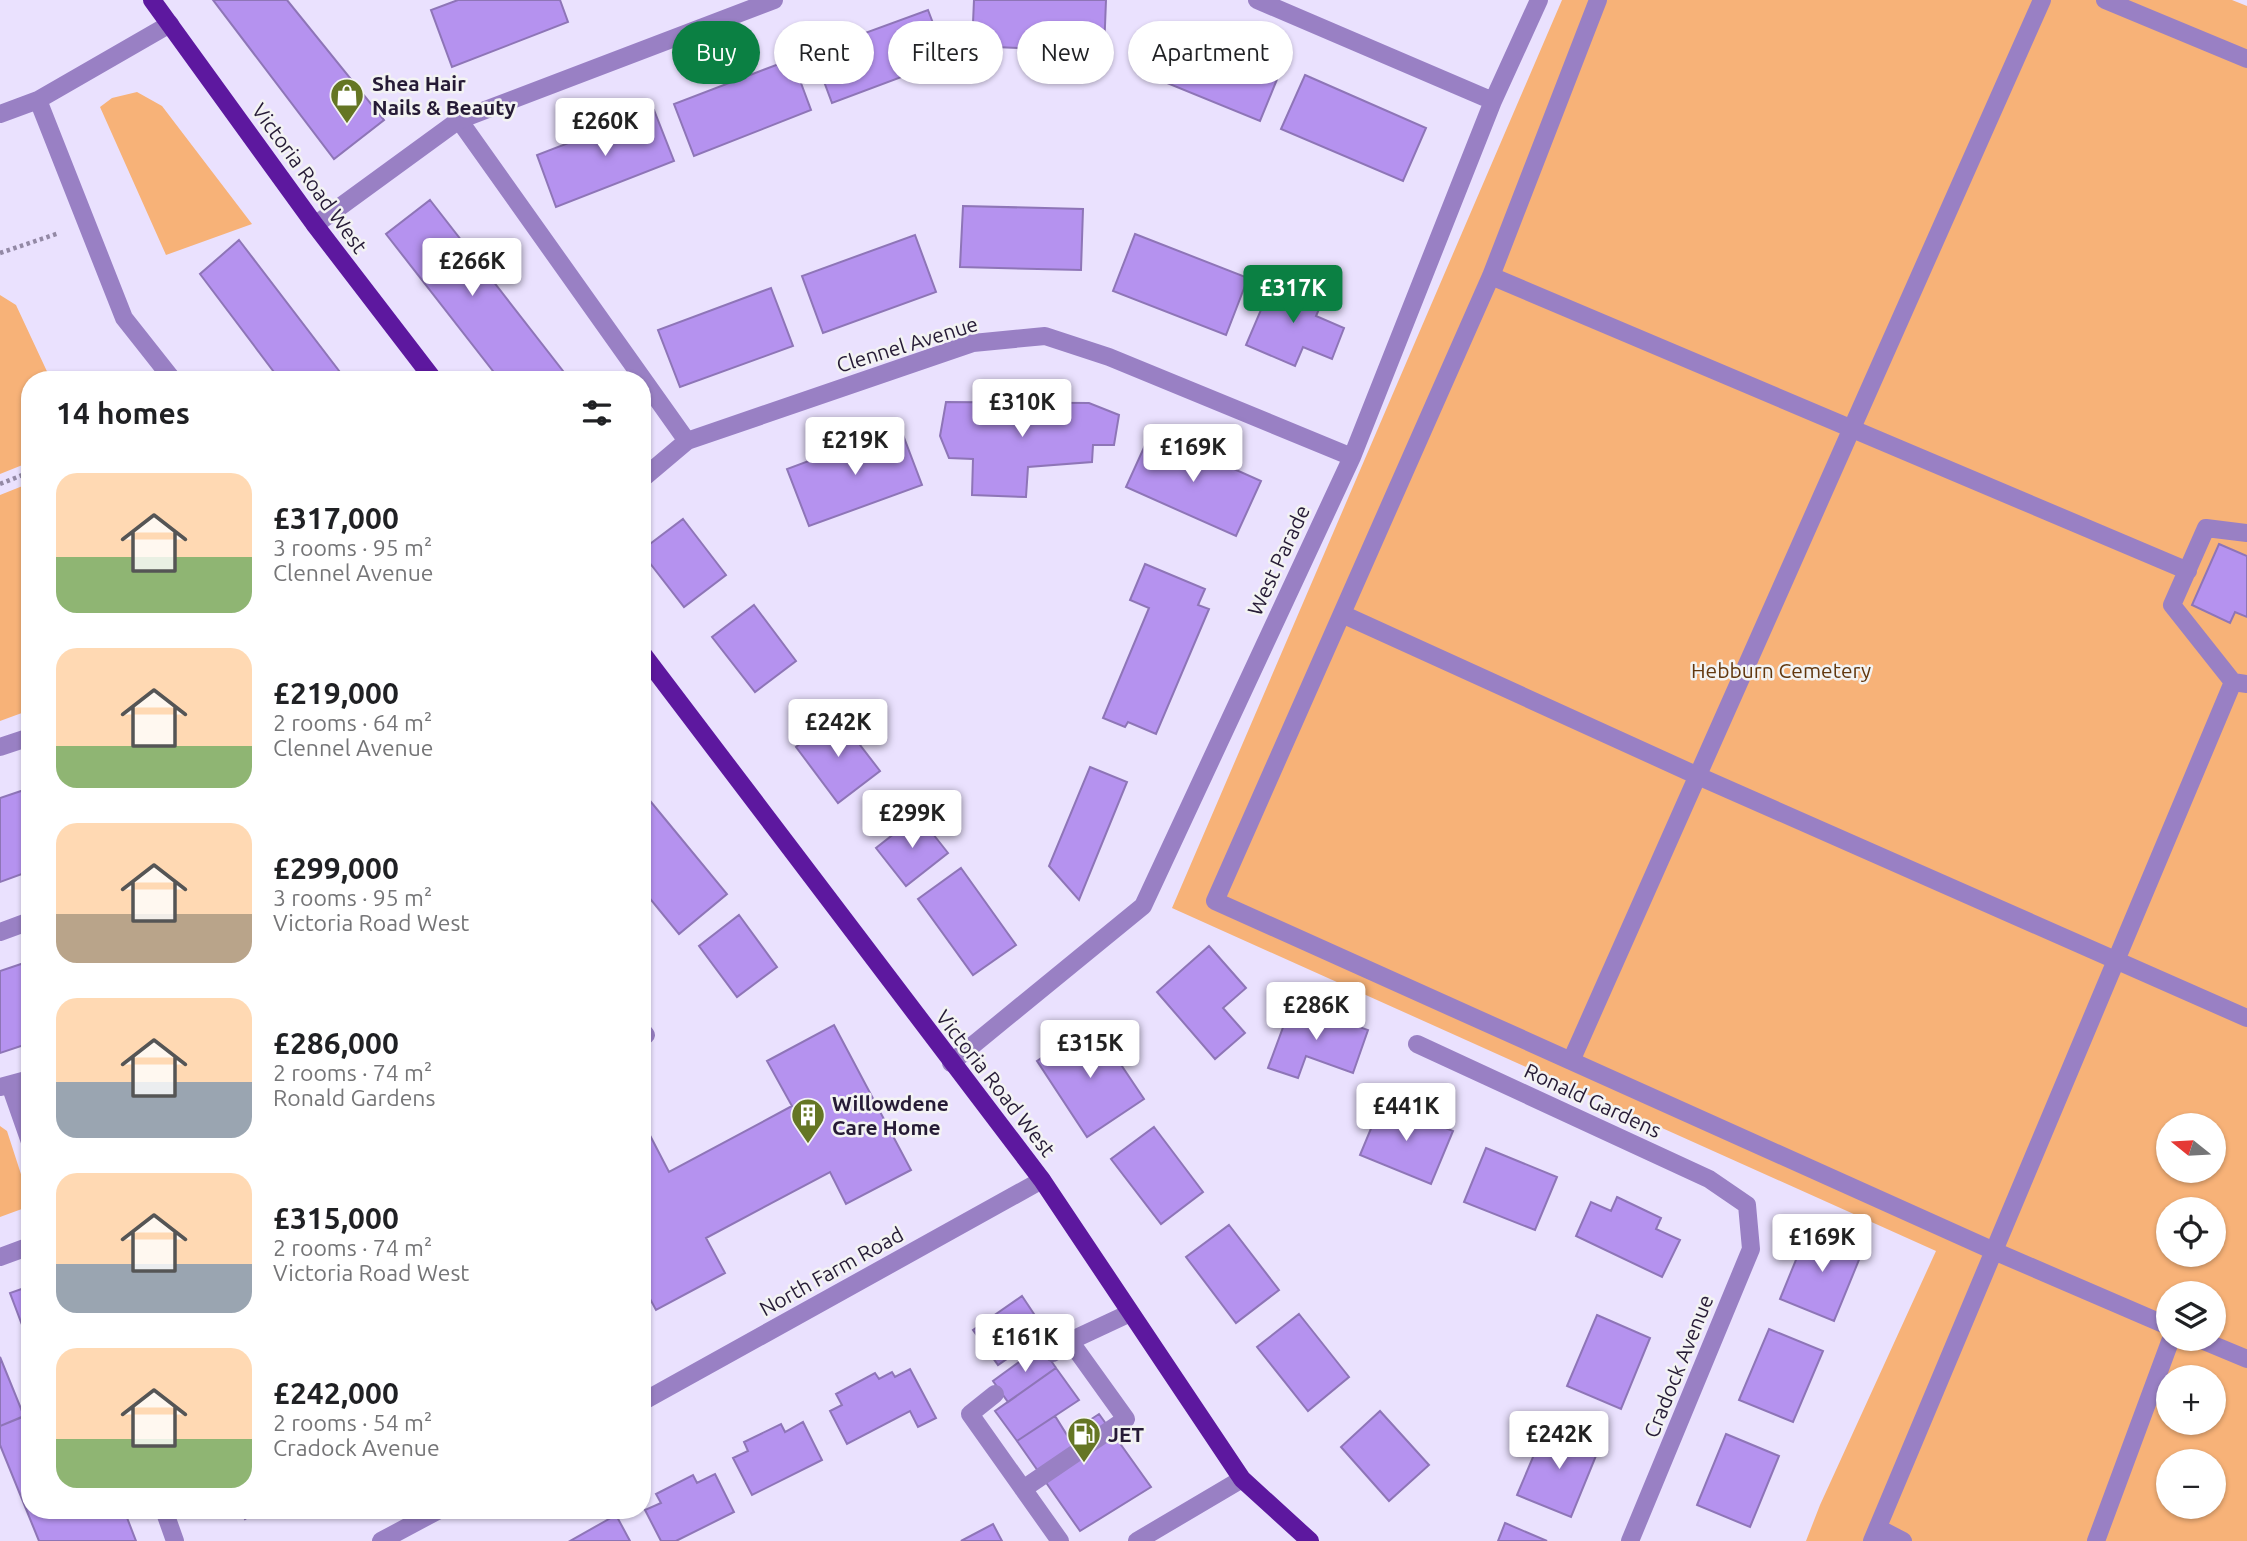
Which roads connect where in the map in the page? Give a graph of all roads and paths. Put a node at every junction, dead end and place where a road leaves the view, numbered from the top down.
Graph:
1 (152, 0) edge
2 (1257, 0) edge
3 (1539, 0) edge
4 (1598, 0) edge
5 (2042, 0) edge
6 (2105, 0) edge
7 (770, 1) edge
8 (170, 24) junction
9 (2247, 59) edge
10 (38, 100) junction
11 (1493, 102) junction
12 (0, 114) edge
13 (458, 120) junction
14 (87, 223) junction
15 (315, 225) junction
16 (0, 253) edge
17 (1491, 276) junction
18 (166, 371) edge
19 (427, 371) edge
20 (637, 371) edge
21 (651, 391) edge
22 (1853, 429) junction
23 (687, 441) junction
24 (1352, 457) junction
25 (651, 471) edge
26 (21, 476) edge
27 (0, 484) edge
28 (2247, 533) edge
29 (2188, 571) junction
30 (1342, 614) junction
31 (651, 665) edge
32 (2240, 683) edge
33 (21, 740) edge
34 (0, 747) edge
35 (1698, 776) junction
36 (21, 924) edge
37 (0, 932) edge
38 (2116, 962) junction
39 (2247, 1018) edge
40 (1417, 1044) dead end
41 (1571, 1061) junction
42 (951, 1063) junction
43 (5, 1086) edge
44 (21, 1122) edge
45 (1042, 1180) junction
46 (1747, 1205) joint
47 (21, 1249) edge
48 (1994, 1251) junction
49 (0, 1257) edge
50 (1130, 1313) junction
51 (2156, 1321) edge
52 (1070, 1341) junction
53 (2226, 1350) edge
54 (2167, 1351) edge
55 (1053, 1353) dead end
56 (2247, 1359) edge
57 (995, 1394) dead end
58 (651, 1397) edge
59 (1242, 1479) junction
60 (1023, 1489) junction
61 (167, 1519) edge
62 (422, 1519) edge
63 (1875, 1535) edge
64 (175, 1541) edge
65 (381, 1541) edge
66 (1060, 1541) edge
67 (1137, 1541) edge
68 (1310, 1541) edge
69 (1630, 1541) edge
70 (1903, 1541) edge
71 (2096, 1541) edge

1 - 8 main road, Victoria Road West
2 - 11 street
3 - 11 street, West Parade
4 - 17 street
5 - 22 street
6 - 9 street
7 - 13 street
8 - 10 street
8 - 15 main road, Victoria Road West
10 - 12 street
10 - 14 street
11 - 24 street, West Parade
13 - 15 street
13 - 20 street
14 - 16 path
14 - 18 street
15 - 19 main road, Victoria Road West
17 - 22 street
17 - 30 street
21 - 23 street
22 - 29 street
22 - 35 street
23 - 24 street, Clennel Avenue
23 - 25 street, Clennel Avenue
24 - 42 street, West Parade
26 - 27 path
28 - 29 street
29 - 32 street
30 - 35 street
30 - 41 street
31 - 42 main road, Victoria Road West
32 - 38 street
33 - 34 street
35 - 38 street
35 - 41 street
36 - 37 street
38 - 39 street
38 - 48 street
40 - 46 street, Ronald Gardens
41 - 48 street
42 - 45 main road, Victoria Road West
43 - 44 street
45 - 50 main road, Victoria Road West
45 - 58 street, North Farm Road
46 - 69 street, Cradock Avenue
47 - 49 street
48 - 51 street
48 - 63 street
50 - 52 street
50 - 59 main road, Victoria Road West
52 - 55 street
52 - 60 street
53 - 56 street
54 - 71 street
57 - 60 street
59 - 67 street
59 - 68 main road, Victoria Road West
60 - 66 street
61 - 64 street
62 - 65 street
63 - 70 street

